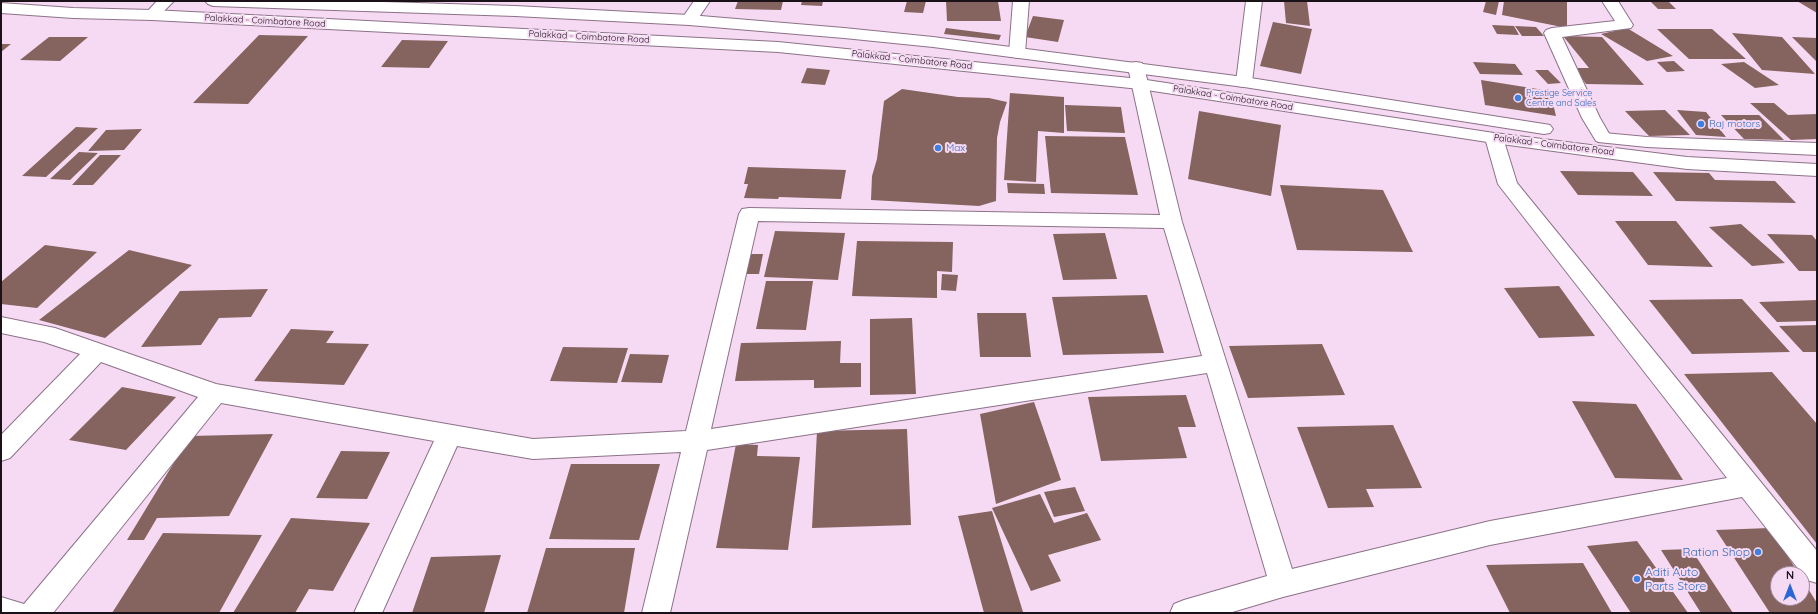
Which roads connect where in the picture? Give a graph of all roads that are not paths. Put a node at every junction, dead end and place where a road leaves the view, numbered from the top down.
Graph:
1 (166, 1) edge
2 (213, 1) edge
3 (702, 1) edge
4 (1021, 1) edge
5 (1254, 1) edge
6 (1610, 1) edge
7 (1, 8) edge
8 (152, 15) junction
9 (689, 20) junction
10 (844, 33) junction
11 (832, 52) junction
12 (1017, 53) junction
13 (1138, 75) junction
14 (1244, 82) junction
15 (1602, 137) junction
16 (1494, 138) junction
17 (1817, 149) edge
18 (1817, 170) edge
19 (1172, 222) junction
20 (1, 325) edge
21 (96, 352) junction
22 (1215, 363) junction
23 (215, 393) junction
24 (449, 435) junction
25 (697, 441) junction
26 (1, 451) edge
27 (1748, 486) junction
28 (1817, 571) edge
29 (1283, 584) junction
30 (1, 610) edge
31 (14, 613) edge
32 (35, 613) edge
33 (368, 613) edge
34 (656, 613) edge
35 (1184, 613) edge

1 - 8 street
2 - 9 street, Palakkad - Coimbatore Road
3 - 9 street
4 - 12 street
5 - 14 street
6 - 15 street
7 - 8 street, Palakkad - Coimbatore Road
8 - 11 street, Palakkad - Coimbatore Road
9 - 10 street, Palakkad - Coimbatore Road
10 - 11 street
10 - 12 street, Palakkad - Coimbatore Road
11 - 13 street, Palakkad - Coimbatore Road
12 - 13 street, Palakkad - Coimbatore Road
13 - 14 street, Palakkad - Coimbatore Road
13 - 16 street, Palakkad - Coimbatore Road
13 - 19 street
14 - 15 street, Palakkad - Coimbatore Road
15 - 17 street, Palakkad - Coimbatore Road
16 - 18 street, Palakkad - Coimbatore Road
16 - 27 street
19 - 22 street
19 - 25 street
20 - 21 street
21 - 23 street
21 - 26 street
22 - 25 street
22 - 29 street
23 - 24 street
23 - 32 street
24 - 25 street
24 - 33 street
25 - 34 street
27 - 28 street
27 - 29 street
29 - 35 street
30 - 31 street

